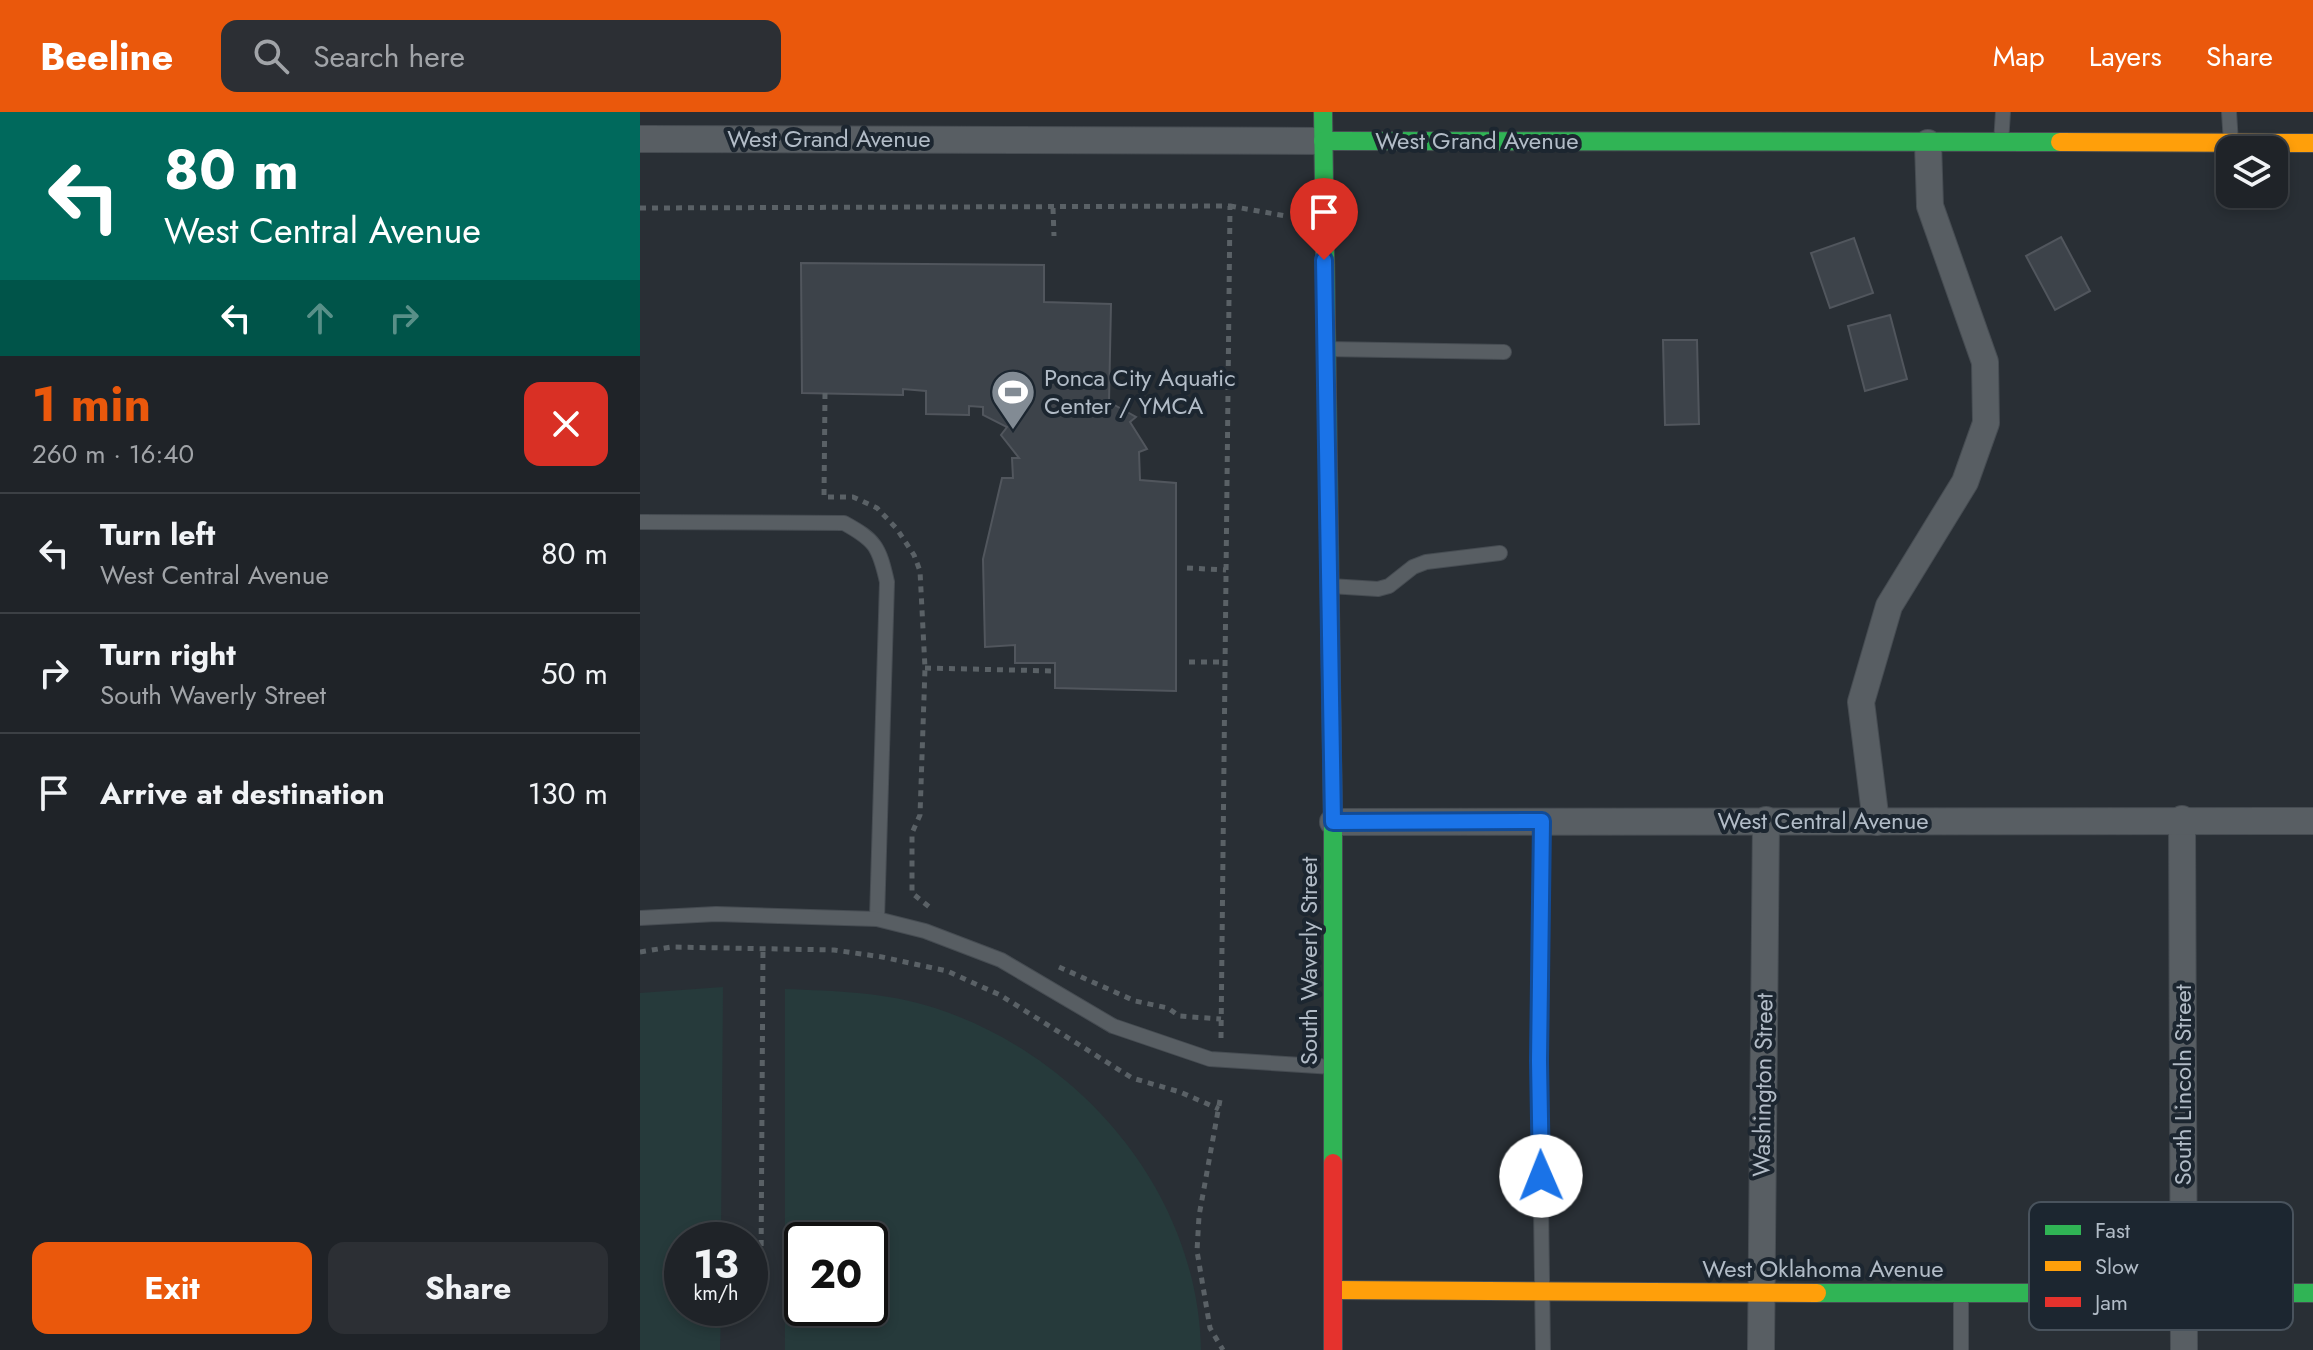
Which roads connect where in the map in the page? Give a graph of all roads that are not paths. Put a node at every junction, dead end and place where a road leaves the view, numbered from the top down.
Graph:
1 (1323, 112) edge
2 (2003, 112) edge
3 (2229, 112) edge
4 (2231, 136) edge
5 (640, 139) edge
6 (1323, 141) junction
7 (1928, 143) junction
8 (2216, 143) edge
9 (2288, 143) edge
10 (2313, 143) edge
11 (2001, 144) junction
12 (1326, 349) junction
13 (1504, 352) dead end
14 (640, 522) edge
15 (1500, 553) dead end
16 (1330, 586) junction
17 (2182, 819) junction
18 (1766, 820) junction
19 (1542, 821) junction
20 (2313, 821) edge
21 (1333, 822) junction
22 (1876, 822) junction
23 (640, 918) edge
24 (877, 919) junction
25 (1333, 1067) junction
26 (2184, 1202) edge
27 (1333, 1290) junction
28 (1543, 1292) junction
29 (1761, 1293) junction
30 (1961, 1293) junction
31 (2029, 1293) edge
32 (2293, 1293) edge
33 (2313, 1293) edge
34 (2184, 1330) edge
35 (1333, 1350) edge
36 (1543, 1350) edge
37 (1761, 1350) edge
38 (1961, 1350) edge
39 (2184, 1350) edge

1 - 6 main road, South Waverly Street
2 - 11 lane
3 - 4 lane
5 - 6 street, West Grand Avenue
6 - 7 main road, West Grand Avenue
6 - 12 main road, South Waverly Street
7 - 11 main road, West Grand Avenue
7 - 22 street
8 - 11 main road, West Grand Avenue
9 - 10 main road, West Grand Avenue
12 - 13 lane
12 - 16 main road, South Waverly Street
14 - 24 lane
15 - 16 lane
16 - 21 main road, South Waverly Street
17 - 20 street, West Central Avenue
17 - 22 street, West Central Avenue
17 - 26 street, South Lincoln Street
18 - 19 street, West Central Avenue
18 - 22 street, West Central Avenue
18 - 29 street, Washington Street
19 - 21 street, West Central Avenue
19 - 28 lane
21 - 25 main road, South Waverly Street
23 - 24 lane
24 - 25 lane
25 - 27 main road, South Waverly Street
27 - 28 main road, West Oklahoma Avenue
27 - 35 main road, South Waverly Street
28 - 29 main road, West Oklahoma Avenue
28 - 36 lane
29 - 30 main road, West Oklahoma Avenue
29 - 37 street, Washington Street
30 - 31 main road, West Oklahoma Avenue
30 - 38 lane
32 - 33 main road, West Oklahoma Avenue
34 - 39 street, South Lincoln Street

